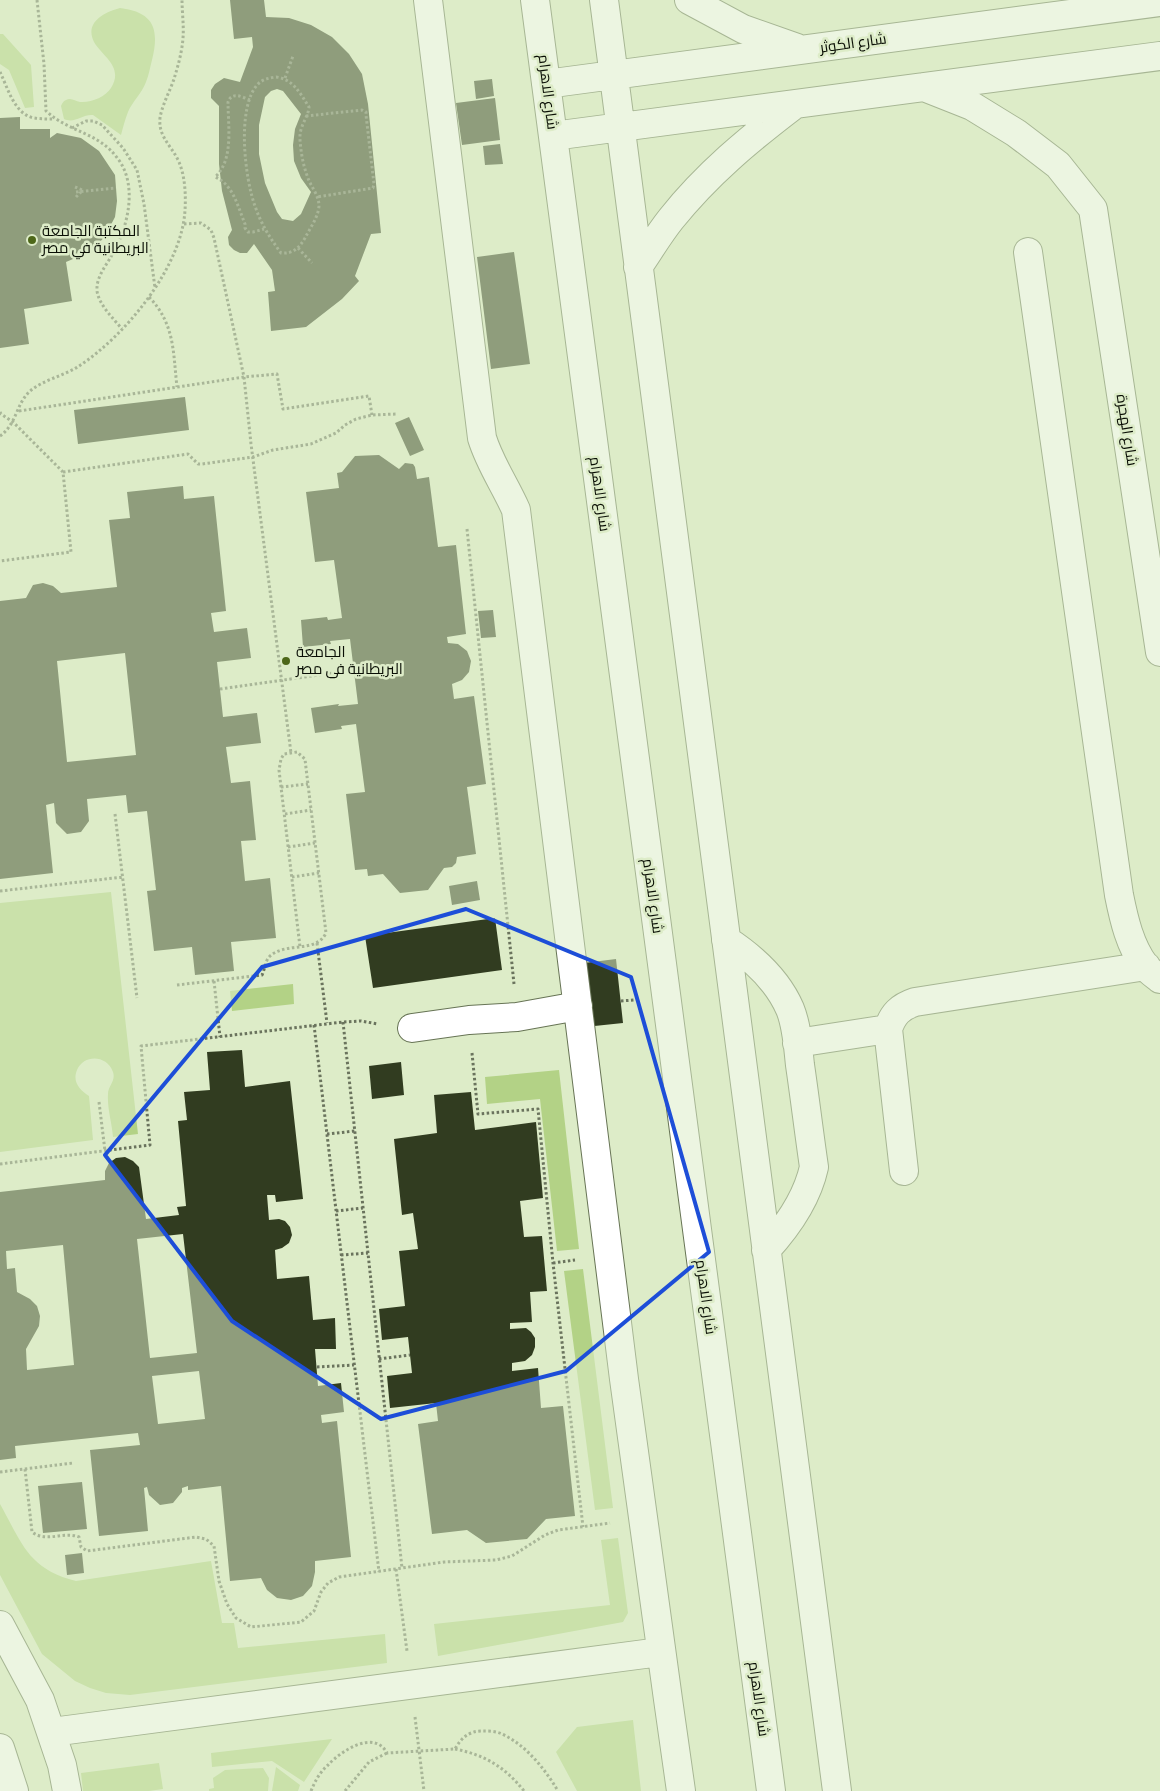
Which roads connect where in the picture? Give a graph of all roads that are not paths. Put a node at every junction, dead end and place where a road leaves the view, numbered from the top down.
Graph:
1 (428, 0) edge
2 (536, 0) edge
3 (604, 0) edge
4 (689, 0) edge
5 (1160, 2) edge
6 (801, 50) junction
7 (1160, 56) edge
8 (613, 75) junction
9 (546, 84) junction
10 (924, 87) junction
11 (796, 104) junction
12 (620, 127) junction
13 (553, 136) junction
14 (1028, 252) dead end
15 (638, 267) junction
16 (1160, 652) edge
17 (726, 940) junction
18 (1153, 973) edge
19 (578, 1006) junction
20 (412, 1028) road end
21 (888, 1029) junction
22 (797, 1043) junction
23 (904, 1171) dead end
24 (766, 1250) junction
25 (0, 1625) edge
26 (660, 1652) junction
27 (52, 1732) junction
28 (0, 1748) edge
29 (14, 1791) edge
30 (67, 1791) edge
31 (681, 1791) edge
32 (771, 1791) edge
33 (837, 1791) edge

1 - 19 street
2 - 9 street, شارع الاهرام
3 - 8 street
4 - 6 street
5 - 6 street, شارع الكوثر
6 - 8 street, شارع الكوثر
7 - 10 street
8 - 9 street, شارع الكوثر
8 - 12 street
9 - 13 street, شارع الاهرام
10 - 11 street
10 - 16 street, شارع الهجرة
11 - 12 street
11 - 15 street
12 - 13 street
12 - 15 street
13 - 32 street, شارع الاهرام
14 - 18 street
15 - 17 street
17 - 22 street
17 - 24 street
18 - 21 street
19 - 20 street
19 - 26 street
21 - 22 street
21 - 23 street
22 - 24 street
24 - 33 street
25 - 27 street
26 - 27 street
26 - 31 street
27 - 30 street
28 - 29 street

